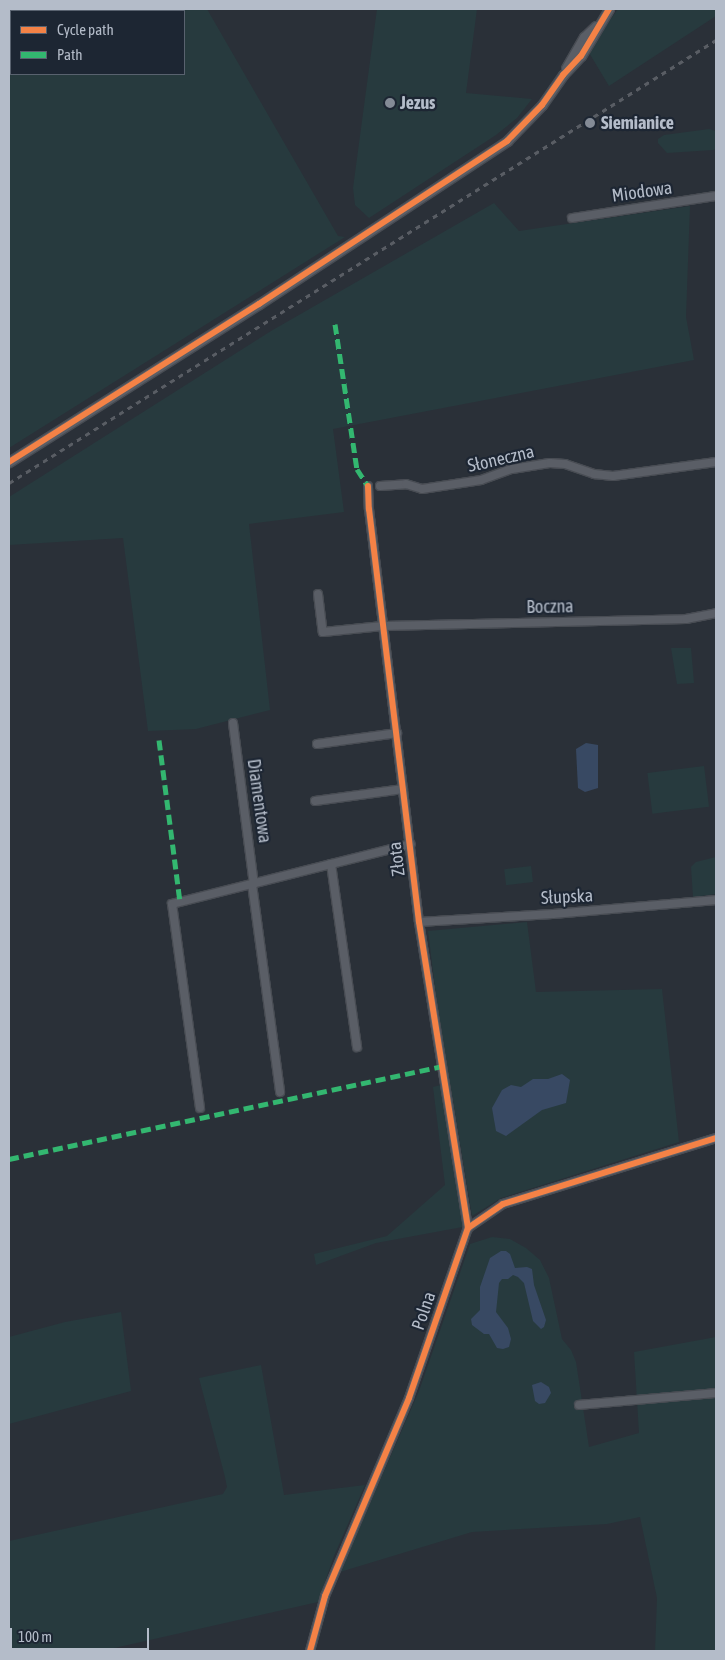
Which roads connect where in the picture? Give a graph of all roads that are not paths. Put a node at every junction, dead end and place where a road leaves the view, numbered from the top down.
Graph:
1 (608, 9) edge
2 (716, 196) edge
3 (572, 218) dead end
4 (9, 462) edge
5 (716, 462) edge
6 (368, 486) dead end
7 (380, 486) dead end
8 (318, 594) dead end
9 (716, 613) edge
10 (383, 626) junction
11 (233, 723) dead end
12 (397, 733) junction
13 (317, 744) dead end
14 (403, 789) junction
15 (315, 800) dead end
16 (411, 844) junction
17 (331, 864) junction
18 (253, 884) junction
19 (716, 900) edge
20 (419, 922) junction
21 (357, 1047) dead end
22 (280, 1092) dead end
23 (200, 1108) dead end
24 (716, 1138) edge
25 (468, 1228) junction
26 (716, 1393) edge
27 (579, 1405) dead end
28 (310, 1651) edge

1 - 4 street
2 - 3 street, Miodowa
5 - 7 street, Słoneczna
6 - 10 street, Złota
8 - 10 street, Boczna
9 - 10 street, Boczna
10 - 12 street, Złota
11 - 18 street, Diamentowa
12 - 13 street
12 - 14 street, Złota
14 - 15 street
14 - 16 street, Złota
16 - 17 street, Złota
16 - 20 street, Złota
17 - 18 street, Złota
17 - 21 street
18 - 22 street
18 - 23 street, Złota
19 - 20 street, Słupska
20 - 25 street, Złota
24 - 25 street
25 - 28 street, Polna
26 - 27 street

